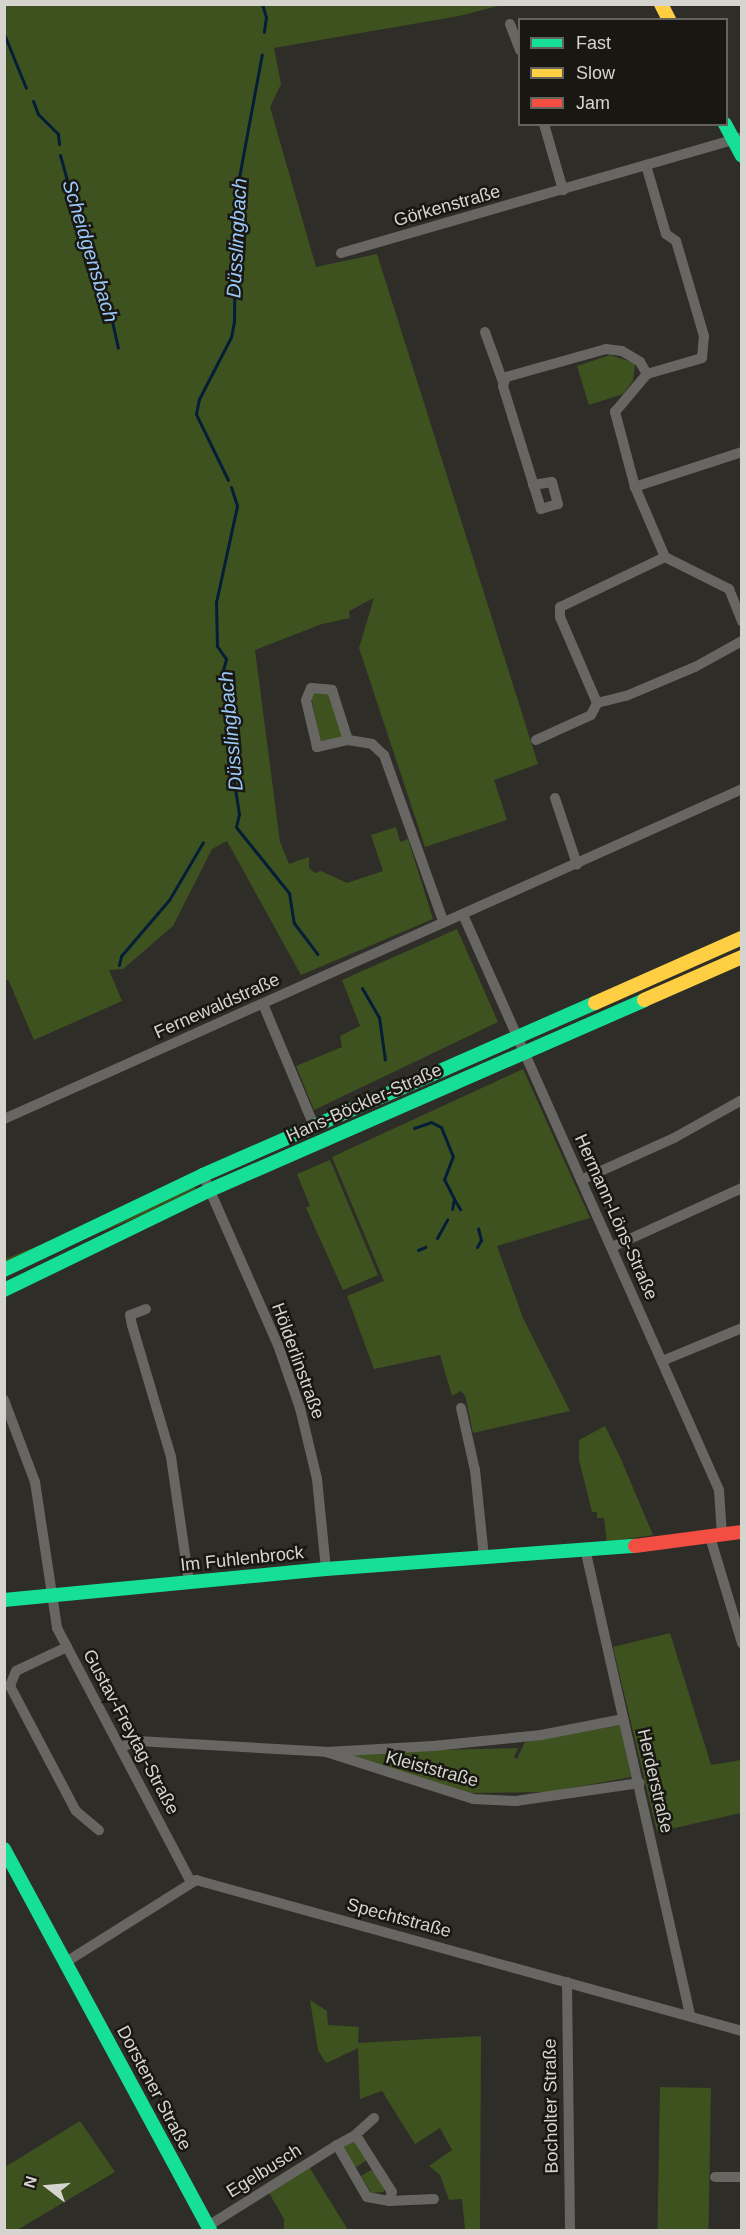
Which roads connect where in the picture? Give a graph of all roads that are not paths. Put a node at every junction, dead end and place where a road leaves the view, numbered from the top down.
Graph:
1 (661, 4) edge
2 (668, 18) edge
3 (510, 24) dead end
4 (518, 47) edge
5 (545, 126) edge
6 (727, 126) edge
7 (737, 138) edge
8 (741, 156) edge
9 (646, 165) junction
10 (563, 190) junction
11 (341, 253) dead end
12 (485, 332) dead end
13 (647, 374) junction
14 (503, 382) junction
15 (741, 452) edge
16 (533, 485) dead end
17 (635, 488) junction
18 (665, 557) junction
19 (741, 621) edge
20 (741, 641) edge
21 (597, 703) junction
22 (348, 740) junction
23 (536, 740) dead end
24 (741, 789) edge
25 (555, 798) dead end
26 (577, 864) junction
27 (464, 916) junction
28 (443, 921) junction
29 (741, 938) edge
30 (741, 957) edge
31 (263, 1004) junction
32 (519, 1035) junction
33 (526, 1051) junction
34 (741, 1100) edge
35 (4, 1119) edge
36 (314, 1126) junction
37 (203, 1175) junction
38 (581, 1180) junction
39 (741, 1188) edge
40 (210, 1190) junction
41 (612, 1247) junction
42 (4, 1270) edge
43 (4, 1290) edge
44 (146, 1309) dead end
45 (741, 1328) edge
46 (662, 1361) junction
47 (4, 1400) edge
48 (461, 1408) dead end
49 (741, 1532) edge
50 (716, 1536) junction
51 (586, 1553) junction
52 (484, 1557) junction
53 (326, 1569) junction
54 (189, 1582) junction
55 (50, 1595) junction
56 (4, 1600) edge
57 (741, 1643) edge
58 (67, 1647) junction
59 (623, 1719) junction
60 (120, 1747) junction
61 (326, 1752) junction
62 (640, 1783) junction
63 (99, 1830) dead end
64 (4, 1849) edge
65 (191, 1882) junction
66 (66, 1962) junction
67 (567, 1982) junction
68 (690, 2016) junction
69 (741, 2031) edge
70 (374, 2118) dead end
71 (354, 2136) junction
72 (337, 2145) junction
73 (715, 2177) dead end
74 (741, 2177) edge
75 (434, 2199) dead end
76 (390, 2201) junction
77 (209, 2228) edge
78 (570, 2230) edge

1 - 2 main road
3 - 4 street
5 - 10 street
6 - 7 main road
7 - 8 main road
7 - 9 street, Görkenstraße
9 - 10 street, Görkenstraße
9 - 13 street
10 - 11 street, Görkenstraße
12 - 14 street
13 - 14 street
13 - 17 street
14 - 16 street
15 - 17 street
17 - 18 street
18 - 19 street
18 - 21 street
20 - 21 street
21 - 23 street
22 - 22 street
22 - 28 street
24 - 26 street, Fernewaldstraße
25 - 26 street
26 - 27 street, Fernewaldstraße
27 - 28 street, Fernewaldstraße
27 - 32 street, Hermann-Löns-Straße
28 - 31 street, Fernewaldstraße
29 - 32 main road, Hans-Böckler-Straße
30 - 33 main road, Hans-Böckler-Straße
31 - 35 street, Fernewaldstraße
31 - 36 street, Hans-Böckler-Straße
32 - 33 street, Hermann-Löns-Straße
32 - 36 main road, Hans-Böckler-Straße
33 - 38 street, Hermann-Löns-Straße
33 - 40 main road, Hans-Böckler-Straße
34 - 38 street
36 - 37 main road, Hans-Böckler-Straße
37 - 40 street, Hölderlinstraße
37 - 42 main road, Hans-Böckler-Straße
38 - 41 street, Hermann-Löns-Straße
39 - 41 street
40 - 43 main road, Hans-Böckler-Straße
40 - 53 street, Hölderlinstraße
41 - 46 street, Hermann-Löns-Straße
44 - 54 street
45 - 46 street
46 - 50 street, Hermann-Löns-Straße
47 - 55 street, Gustav-Freytag-Straße
48 - 52 street
49 - 50 main road, Im Fuhlenbrock
50 - 51 main road, Im Fuhlenbrock
50 - 57 street, Hermann-Löns-Straße
51 - 52 main road, Im Fuhlenbrock
51 - 59 street, Herderstraße
52 - 53 main road, Im Fuhlenbrock
53 - 54 main road, Im Fuhlenbrock
54 - 55 main road, Im Fuhlenbrock
55 - 56 main road, Im Fuhlenbrock
55 - 58 street, Gustav-Freytag-Straße
58 - 60 street, Gustav-Freytag-Straße
58 - 63 street
59 - 61 street, Kleiststraße
59 - 62 street, Herderstraße
60 - 61 street, Kleiststraße
60 - 65 street, Gustav-Freytag-Straße
61 - 62 street, Kleiststraße
62 - 68 street, Herderstraße
64 - 66 main road, Dorstener Straße
65 - 66 street
65 - 67 street, Spechtstraße
66 - 77 main road, Dorstener Straße
67 - 68 street, Spechtstraße
67 - 78 street, Bocholter Straße
68 - 69 street, Spechtstraße
70 - 71 street, Egelbusch
71 - 72 street, Egelbusch
71 - 76 street
72 - 76 street
72 - 77 street, Egelbusch
73 - 74 street
75 - 76 street

